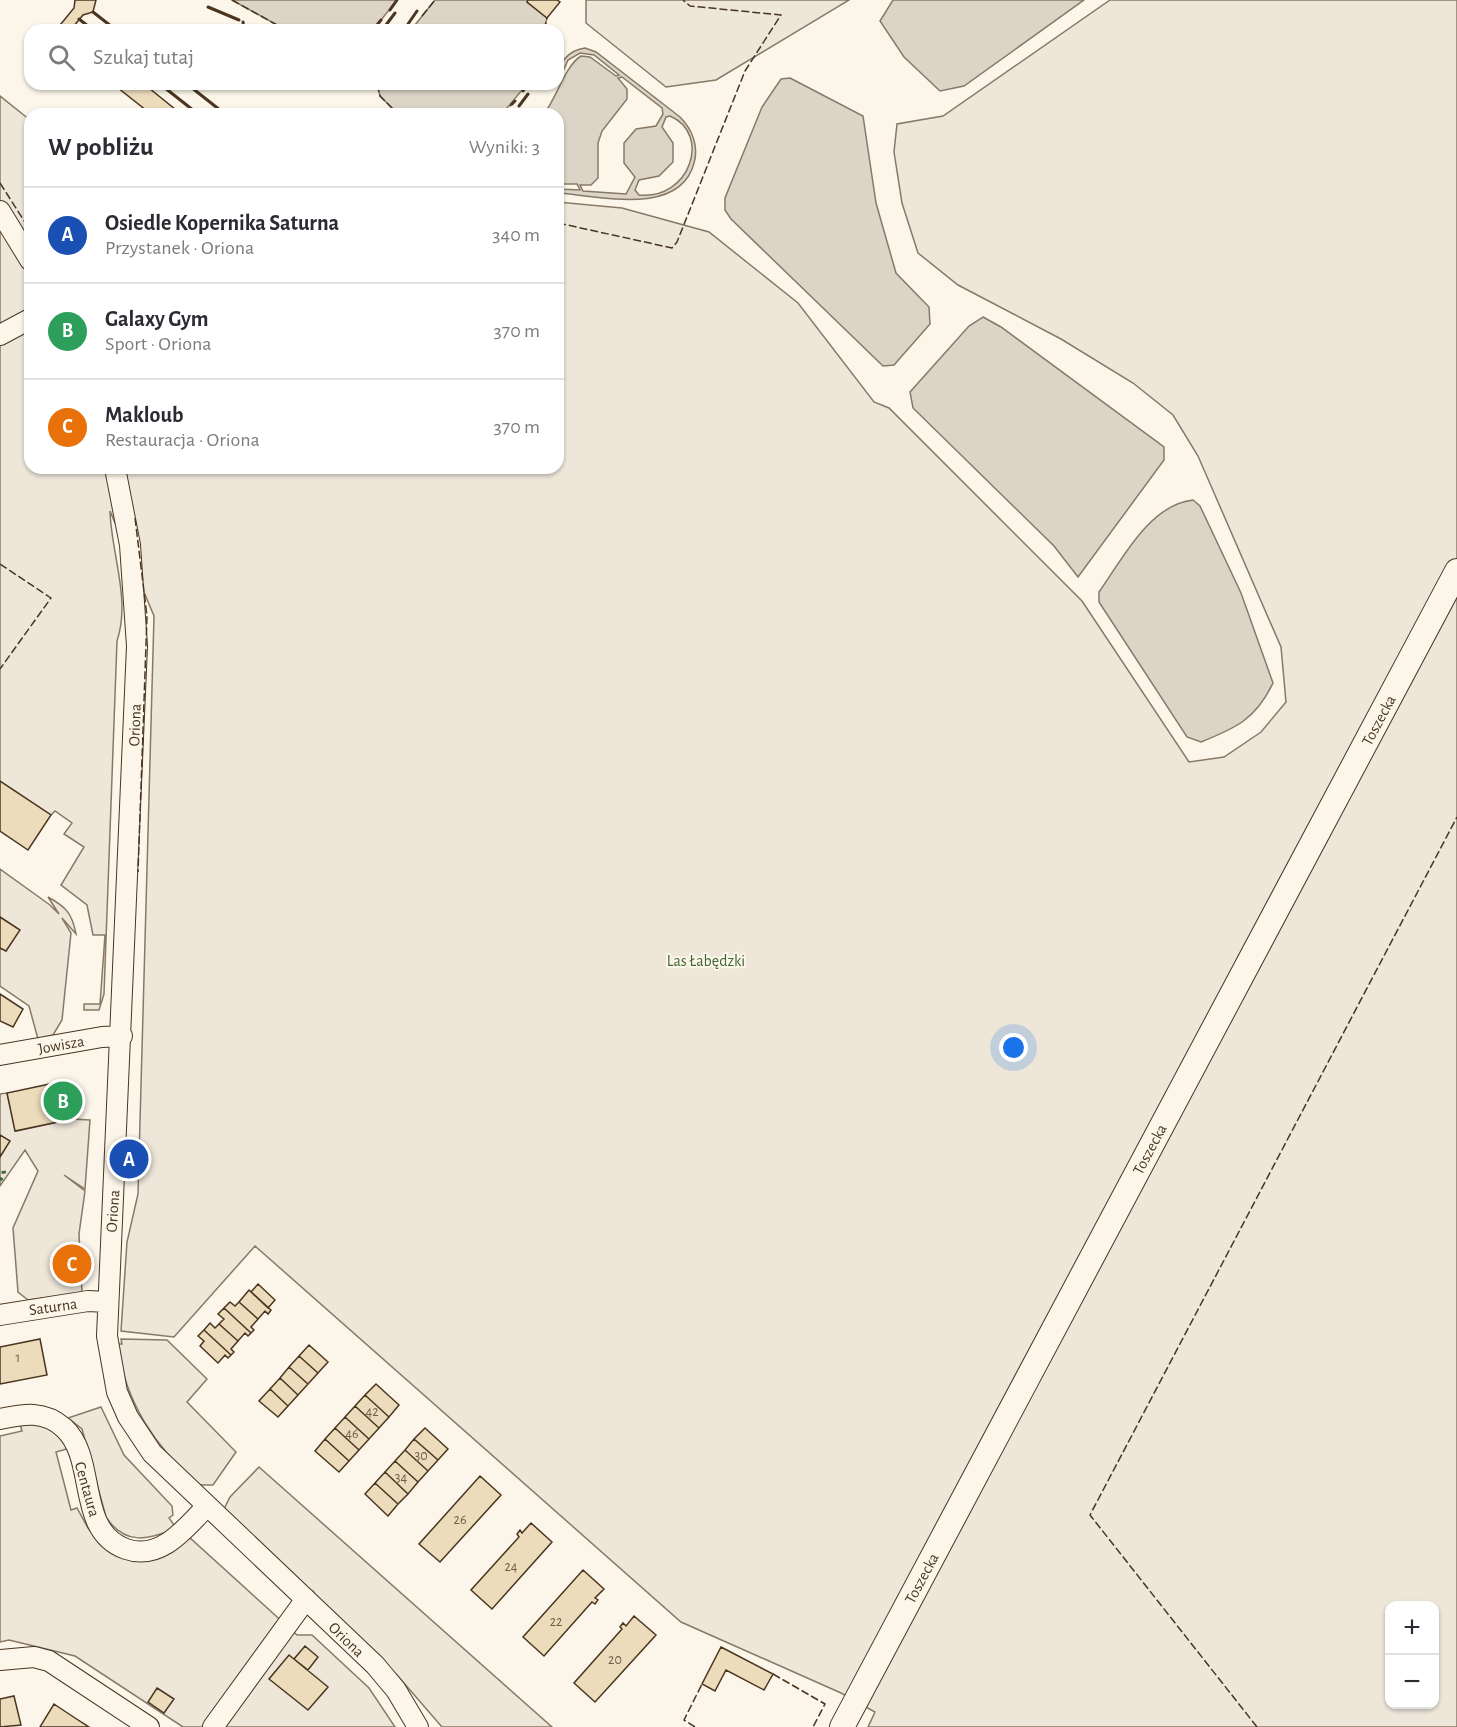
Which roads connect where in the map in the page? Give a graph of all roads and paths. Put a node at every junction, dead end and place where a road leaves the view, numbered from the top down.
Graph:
1 (0, 211) edge
2 (24, 250) edge
3 (24, 322) edge
4 (0, 334) edge
5 (116, 474) edge
6 (1457, 571) edge
7 (122, 1036) junction
8 (0, 1055) edge
9 (107, 1302) junction
10 (0, 1316) edge
11 (0, 1419) edge
12 (206, 1507) junction
13 (306, 1599) junction
14 (0, 1660) edge
15 (406, 1704) junction
16 (149, 1727) edge
17 (213, 1727) edge
18 (418, 1727) edge
19 (426, 1727) edge
20 (842, 1727) edge

1 - 2 street
3 - 4 street
5 - 7 street, Oriona
6 - 20 main road, Toszecka
7 - 8 street, Jowisza
7 - 9 street, Oriona
9 - 10 street, Saturna
9 - 12 street, Oriona
11 - 12 street, Centaura
12 - 13 street, Oriona
13 - 15 street, Oriona
13 - 17 street
14 - 16 street
15 - 18 street, Oriona
15 - 19 street

